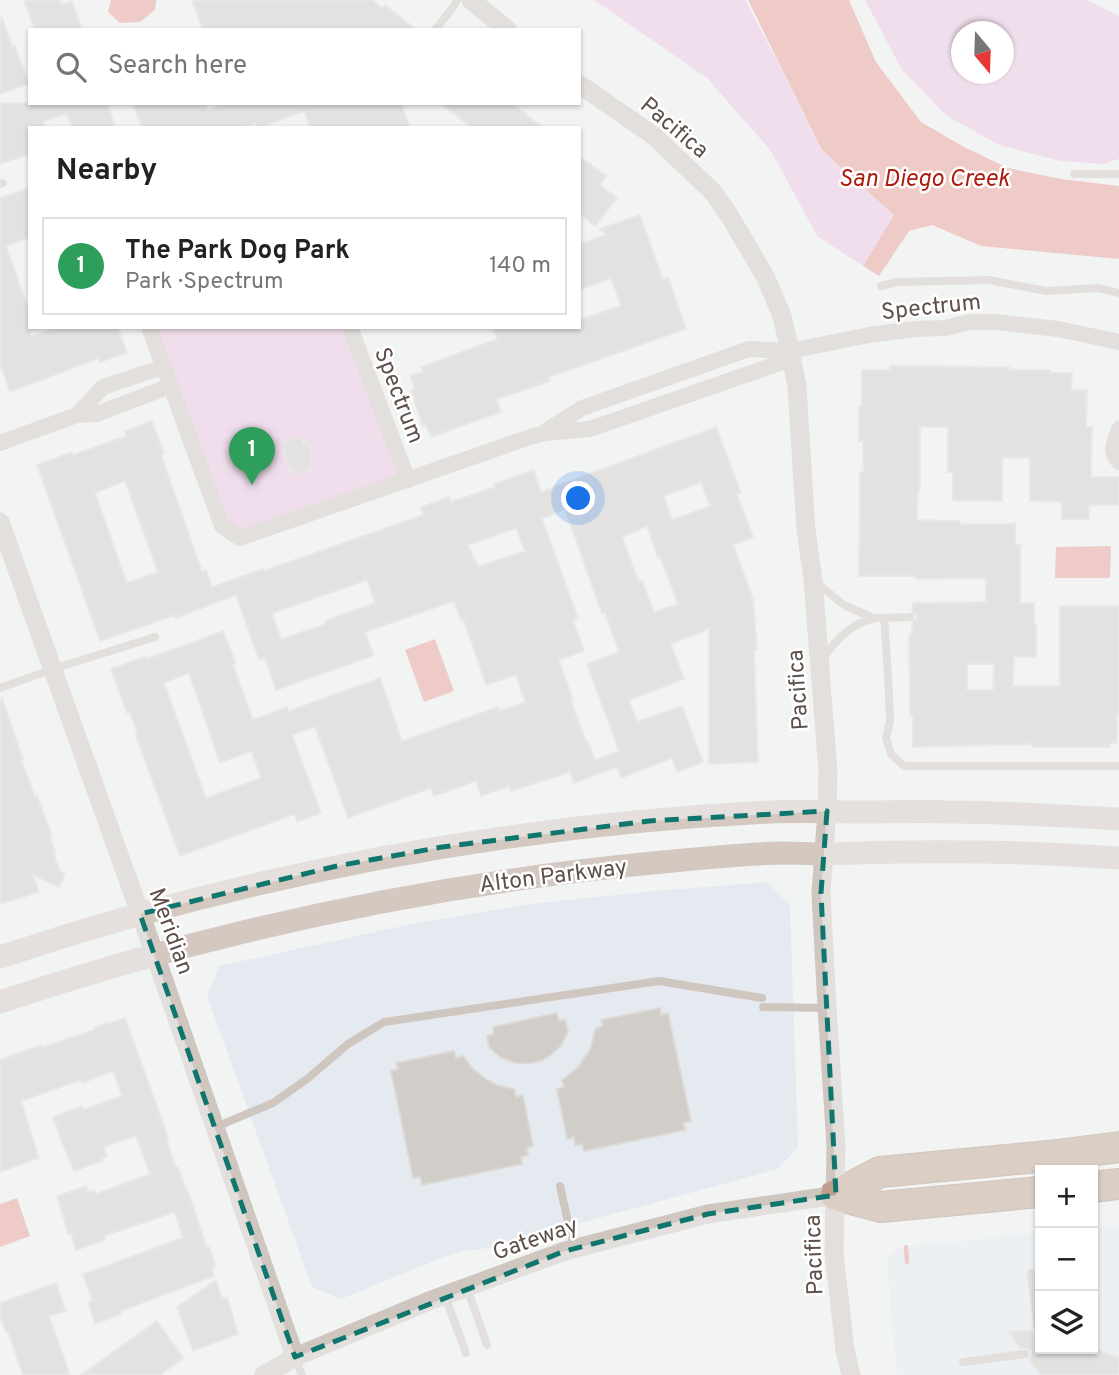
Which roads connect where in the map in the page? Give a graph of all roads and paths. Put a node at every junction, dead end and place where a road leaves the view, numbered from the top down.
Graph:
1 (457, 0) edge
2 (471, 0) edge
3 (437, 28) edge
4 (506, 28) edge
5 (581, 85) edge
6 (1074, 174) dead end
7 (1119, 174) edge
8 (881, 286) dead end
9 (1119, 293) edge
10 (150, 329) edge
11 (352, 329) edge
12 (1119, 342) edge
13 (790, 351) junction
14 (163, 366) junction
15 (170, 386) junction
16 (77, 415) junction
17 (1119, 429) edge
18 (545, 433) junction
19 (0, 443) edge
20 (1119, 462) edge
21 (408, 480) junction
22 (0, 522) edge
23 (813, 579) junction
24 (910, 617) dead end
25 (873, 618) junction
26 (884, 618) junction
27 (155, 637) dead end
28 (820, 666) junction
29 (53, 669) junction
30 (0, 688) edge
31 (1119, 766) edge
32 (827, 811) junction
33 (1119, 819) edge
34 (824, 854) junction
35 (1119, 858) edge
36 (140, 914) junction
37 (155, 955) junction
38 (0, 957) edge
39 (0, 1002) edge
40 (827, 1008) junction
41 (215, 1128) junction
42 (1119, 1147) edge
43 (1119, 1184) edge
44 (560, 1186) dead end
45 (1098, 1186) edge
46 (1035, 1192) edge
47 (836, 1195) junction
48 (574, 1249) junction
49 (1031, 1273) dead end
50 (467, 1287) junction
51 (445, 1295) junction
52 (1035, 1305) edge
53 (487, 1345) dead end
54 (466, 1353) dead end
55 (1025, 1354) dead end
56 (962, 1362) dead end
57 (298, 1366) edge
58 (264, 1375) edge
59 (851, 1375) edge

1 - 3 lane
2 - 4 street
5 - 13 street, Pacifica
6 - 7 lane
8 - 9 lane
10 - 14 street, Spectrum
11 - 21 street, Spectrum
12 - 13 street, Spectrum
13 - 18 street, Spectrum
13 - 18 street, Spectrum
13 - 23 street, Pacifica
14 - 15 street, Spectrum
14 - 16 street
15 - 16 street
15 - 21 street, Spectrum
16 - 19 street
17 - 20 street
18 - 21 street, Spectrum
22 - 29 street, Meridian
23 - 25 lane
23 - 28 street, Pacifica
24 - 26 lane
25 - 26 lane
25 - 28 lane
26 - 31 lane
27 - 29 lane
28 - 32 street, Pacifica
29 - 30 lane
29 - 36 street, Meridian
32 - 33 main road, Alton Parkway
32 - 34 street, Pacifica
32 - 36 main road, Alton Parkway
34 - 35 main road, Alton Parkway
34 - 37 main road, Alton Parkway
34 - 40 street, Pacifica
36 - 37 street, Meridian
36 - 38 main road, Alton Parkway
37 - 39 main road, Alton Parkway
37 - 41 street, Meridian
40 - 41 lane
40 - 47 street, Pacifica
41 - 57 street, Meridian
42 - 47 highway
43 - 45 highway
44 - 48 lane
46 - 47 highway
47 - 48 street, Gateway
47 - 59 street, Pacifica
48 - 50 street, Gateway
49 - 52 lane
50 - 51 street, Gateway
50 - 53 lane
51 - 54 lane
51 - 57 street, Gateway
55 - 56 lane
57 - 58 street, Gateway

